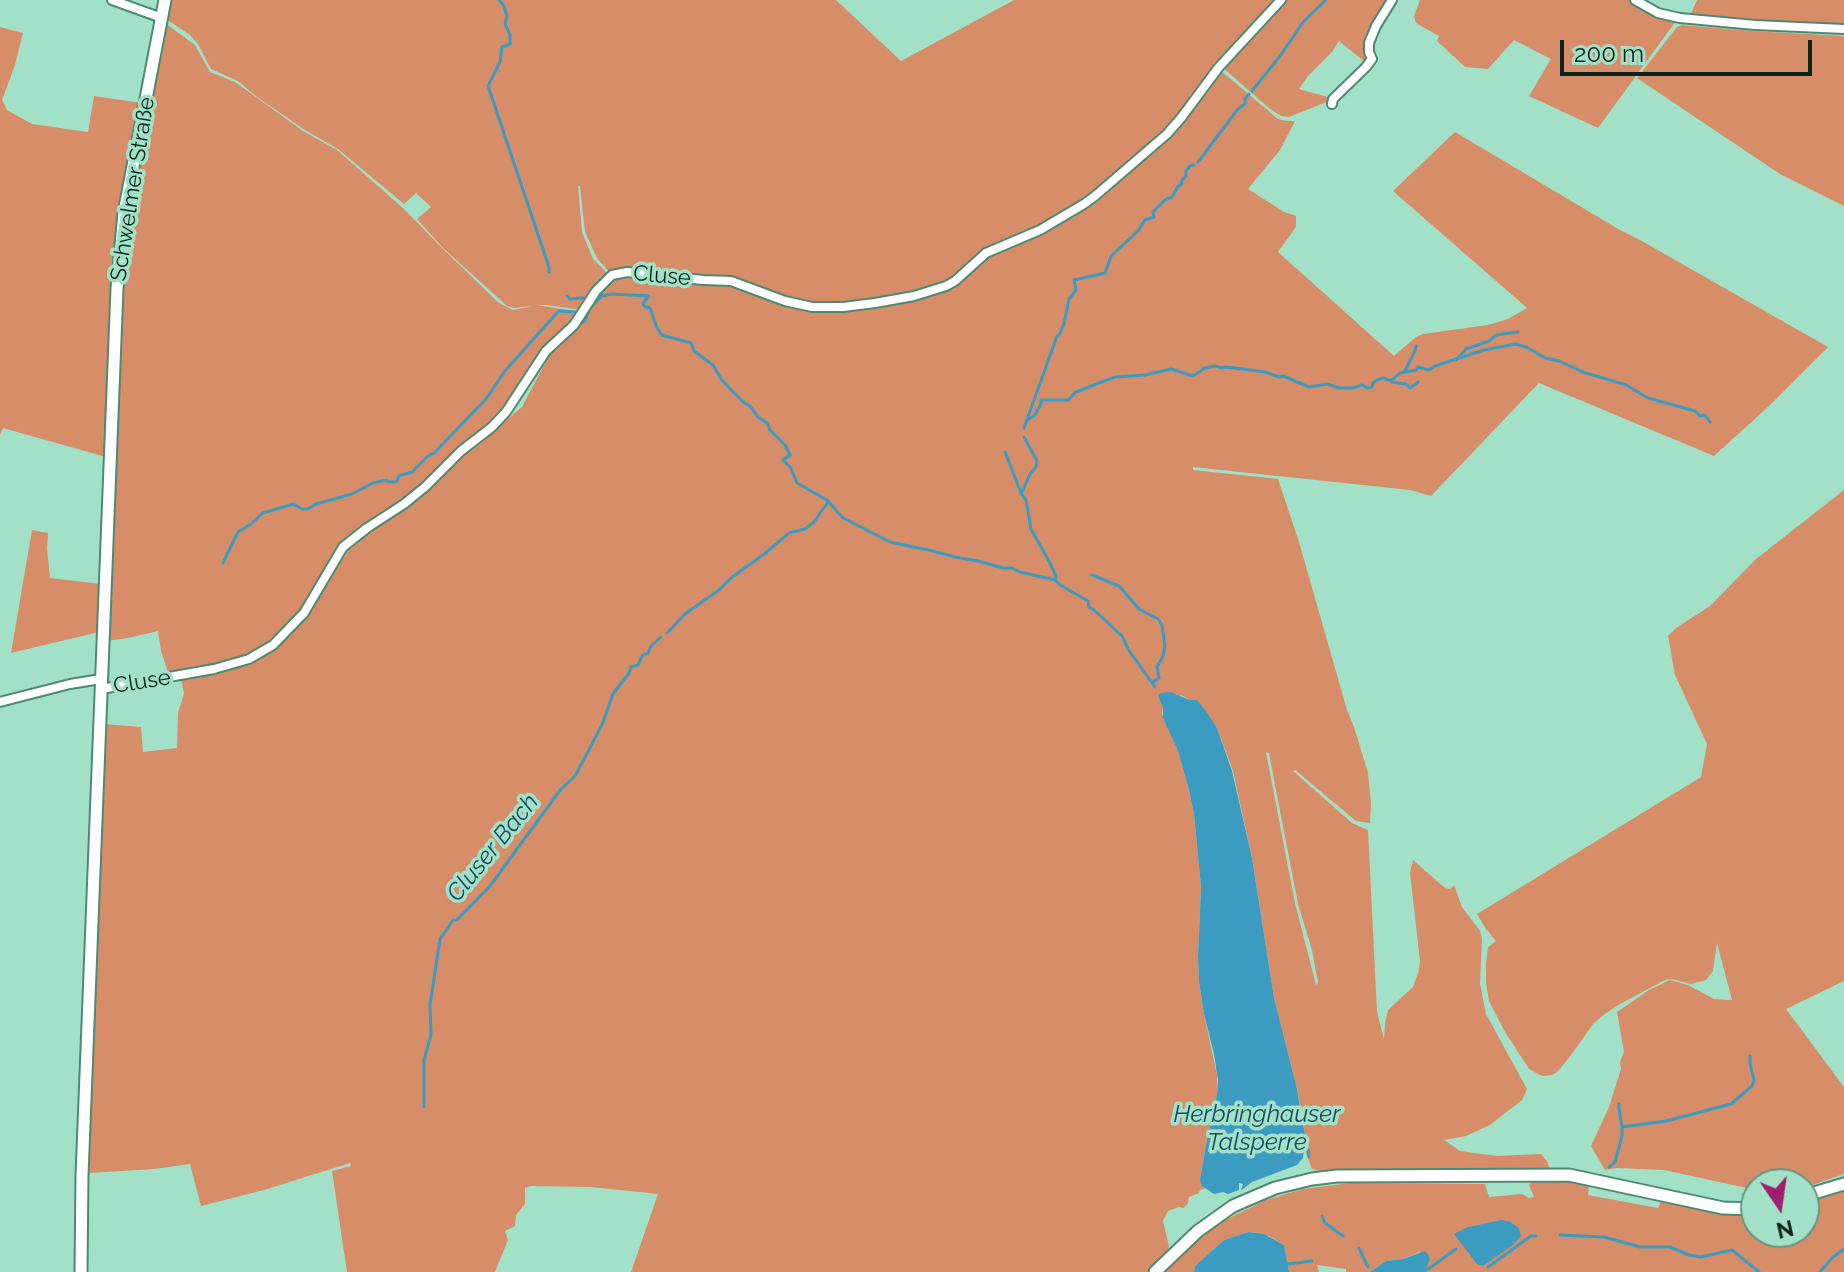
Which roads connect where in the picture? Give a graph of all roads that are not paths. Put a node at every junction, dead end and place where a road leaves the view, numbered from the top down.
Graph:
1 (112, 0) edge
2 (165, 0) edge
3 (1281, 0) edge
4 (1392, 0) edge
5 (1635, 0) edge
6 (162, 18) junction
7 (1844, 29) edge
8 (1332, 104) dead end
9 (111, 457) joint
10 (101, 684) junction
11 (0, 702) edge
12 (1844, 1184) edge
13 (1820, 1191) edge
14 (1740, 1209) edge
15 (81, 1272) edge
16 (1155, 1272) edge

1 - 6 street
2 - 6 main road, Schwelmer Straße
3 - 10 street, Cluse
4 - 8 street
5 - 7 street
6 - 9 main road, Schwelmer Straße
9 - 10 main road, Cluse
10 - 11 street
10 - 15 main road, Cluse
12 - 13 main road
14 - 16 main road

